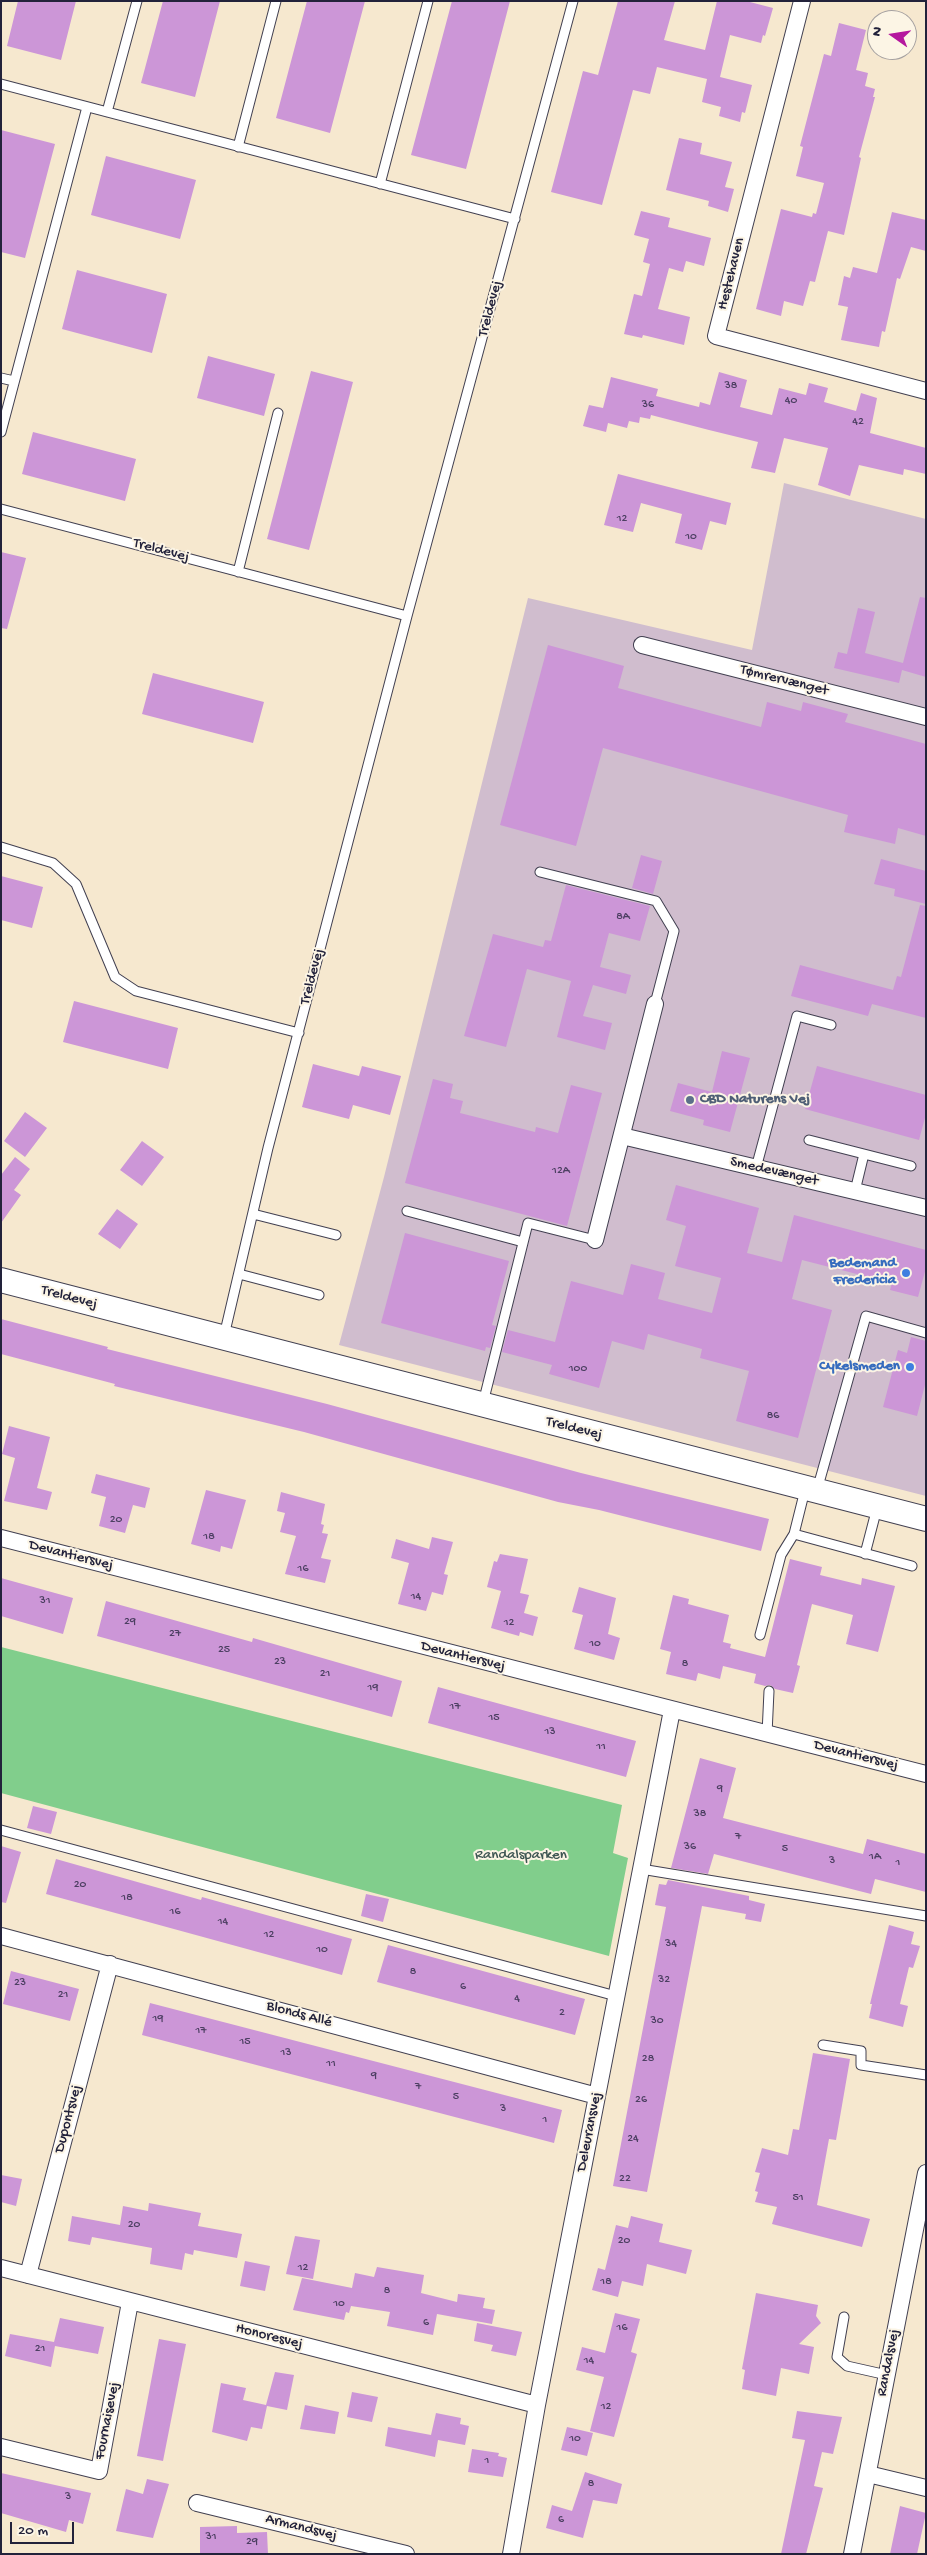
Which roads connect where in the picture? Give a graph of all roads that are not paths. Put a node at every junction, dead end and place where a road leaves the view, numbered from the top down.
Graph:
1 (137, 1) edge
2 (276, 1) edge
3 (428, 1) edge
4 (572, 1) edge
5 (802, 1) edge
6 (1, 84) edge
7 (86, 107) junction
8 (107, 112) junction
9 (238, 147) junction
10 (380, 184) junction
11 (515, 219) junction
12 (1, 378) edge
13 (14, 381) junction
14 (926, 390) edge
15 (278, 413) dead end
16 (1, 432) edge
17 (1, 509) edge
18 (238, 572) junction
19 (407, 616) junction
20 (642, 645) dead end
21 (926, 717) edge
22 (1, 847) edge
23 (540, 872) dead end
24 (655, 1004) joint
25 (831, 1025) dead end
26 (299, 1033) junction
27 (622, 1136) junction
28 (809, 1140) dead end
29 (864, 1154) junction
30 (911, 1166) dead end
31 (756, 1168) junction
32 (855, 1191) junction
33 (926, 1208) edge
34 (407, 1211) dead end
35 (253, 1214) junction
36 (336, 1235) dead end
37 (596, 1240) joint
38 (523, 1242) junction
39 (239, 1274) junction
40 (1, 1280) edge
41 (319, 1295) dead end
42 (926, 1333) edge
43 (223, 1338) junction
44 (482, 1406) junction
45 (811, 1488) junction
46 (878, 1506) junction
47 (926, 1518) edge
48 (794, 1534) junction
49 (1, 1538) edge
50 (865, 1554) junction
51 (912, 1566) dead end
52 (760, 1635) dead end
53 (769, 1691) dead end
54 (672, 1710) junction
55 (767, 1734) junction
56 (926, 1774) edge
57 (1, 1830) edge
58 (641, 1869) junction
59 (926, 1916) edge
60 (1, 1936) edge
61 (110, 1964) junction
62 (616, 1996) junction
63 (823, 2045) dead end
64 (926, 2075) edge
65 (597, 2096) junction
66 (926, 2173) edge
67 (1, 2268) edge
68 (28, 2275) junction
69 (130, 2302) junction
70 (844, 2317) dead end
71 (887, 2375) junction
72 (537, 2406) junction
73 (1, 2447) edge
74 (868, 2474) junction
75 (926, 2488) edge
76 (197, 2503) dead end
77 (406, 2554) edge
78 (511, 2554) edge
79 (852, 2554) edge

1 - 8 lane
2 - 9 lane
3 - 10 lane
4 - 11 lane, Treldevej
5 - 14 street, Hestehaven
6 - 7 lane
7 - 8 lane
7 - 13 lane
8 - 9 lane
9 - 10 lane
10 - 11 lane
11 - 19 lane, Treldevej
12 - 13 lane
13 - 16 lane
15 - 18 lane
17 - 18 lane, Treldevej
18 - 19 lane, Treldevej
19 - 26 lane, Treldevej
20 - 21 street, Tømrervænget
22 - 26 lane
23 - 24 lane
24 - 27 street
25 - 31 lane
26 - 35 lane, Treldevej
27 - 31 street, Smedevænget
27 - 37 street
28 - 29 lane
29 - 30 lane
29 - 32 lane
31 - 32 street, Smedevænget
32 - 33 street, Smedevænget
34 - 38 lane
35 - 36 lane
35 - 39 lane, Treldevej
37 - 38 lane
38 - 44 lane
39 - 41 lane
39 - 43 lane, Treldevej
40 - 43 street, Treldevej
42 - 45 lane
43 - 44 street, Treldevej
44 - 45 street, Treldevej
45 - 46 street, Treldevej
45 - 48 lane
46 - 47 street, Treldevej
46 - 50 lane
48 - 50 lane
48 - 52 lane
49 - 54 street, Devantiersvej
50 - 51 lane
53 - 55 lane
54 - 55 street, Devantiersvej
54 - 58 street, Deleuransvej
55 - 56 street, Devantiersvej
57 - 62 lane
58 - 59 lane
58 - 62 street, Deleuransvej
60 - 61 street, Blonds Allé
61 - 65 street, Blonds Allé
61 - 68 street, Dupontsvej
62 - 65 street, Deleuransvej
63 - 64 lane
65 - 72 street, Deleuransvej
66 - 71 street, Randalsvej
67 - 68 street, Honoresvej
68 - 69 street, Honoresvej
69 - 72 street, Honoresvej
69 - 73 street, Fournaisevej
70 - 71 lane
71 - 74 street, Randalsvej
72 - 78 street, Deleuransvej
74 - 75 street
74 - 79 street, Randalsvej
76 - 77 street, Armandsvej

